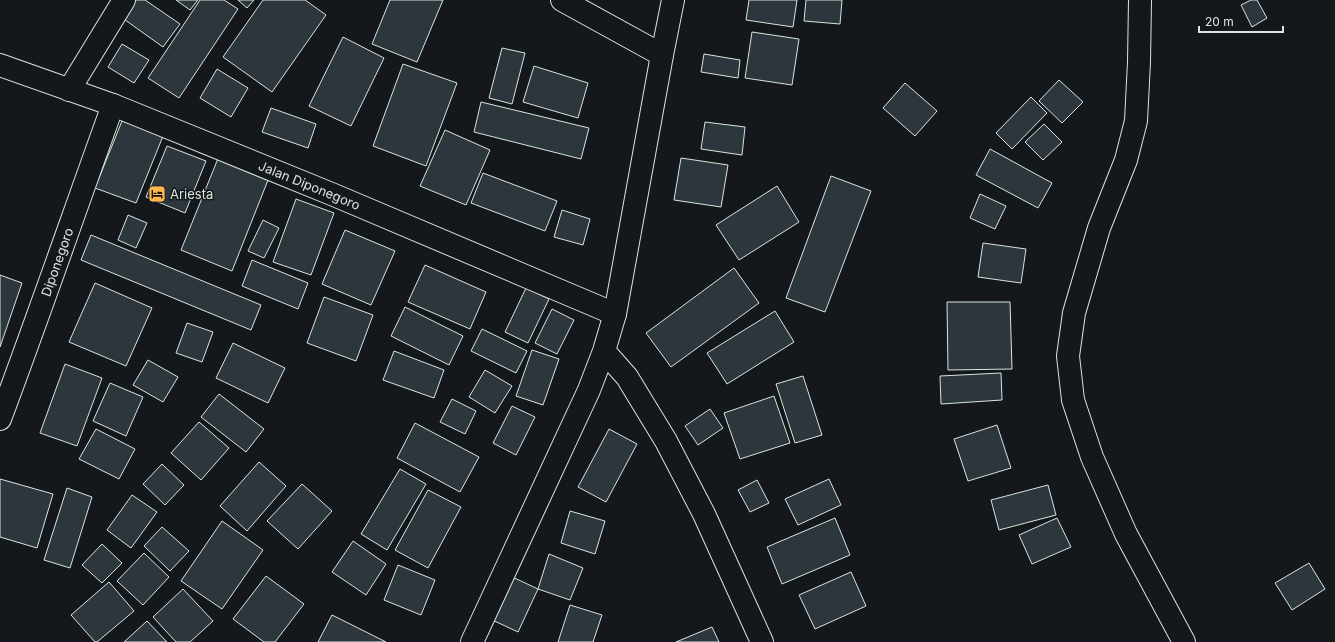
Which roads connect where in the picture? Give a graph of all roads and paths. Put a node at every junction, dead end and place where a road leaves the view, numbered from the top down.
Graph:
1 (124, 0) edge
2 (562, 0) edge
3 (673, 0) edge
4 (1140, 0) edge
5 (662, 55) junction
6 (0, 65) edge
7 (69, 90) junction
8 (114, 105) junction
9 (615, 314) junction
10 (604, 351) junction
11 (0, 419) edge
12 (472, 642) edge
13 (762, 642) edge
14 (1184, 642) edge

1 - 7 street
2 - 5 street
3 - 5 street
4 - 14 street
5 - 9 street
6 - 7 street, Jalan Diponegoro
7 - 8 street, Jalan Diponegoro
8 - 9 street, Jalan Diponegoro
8 - 11 street, Diponegoro
9 - 10 street
10 - 12 street
10 - 13 street

